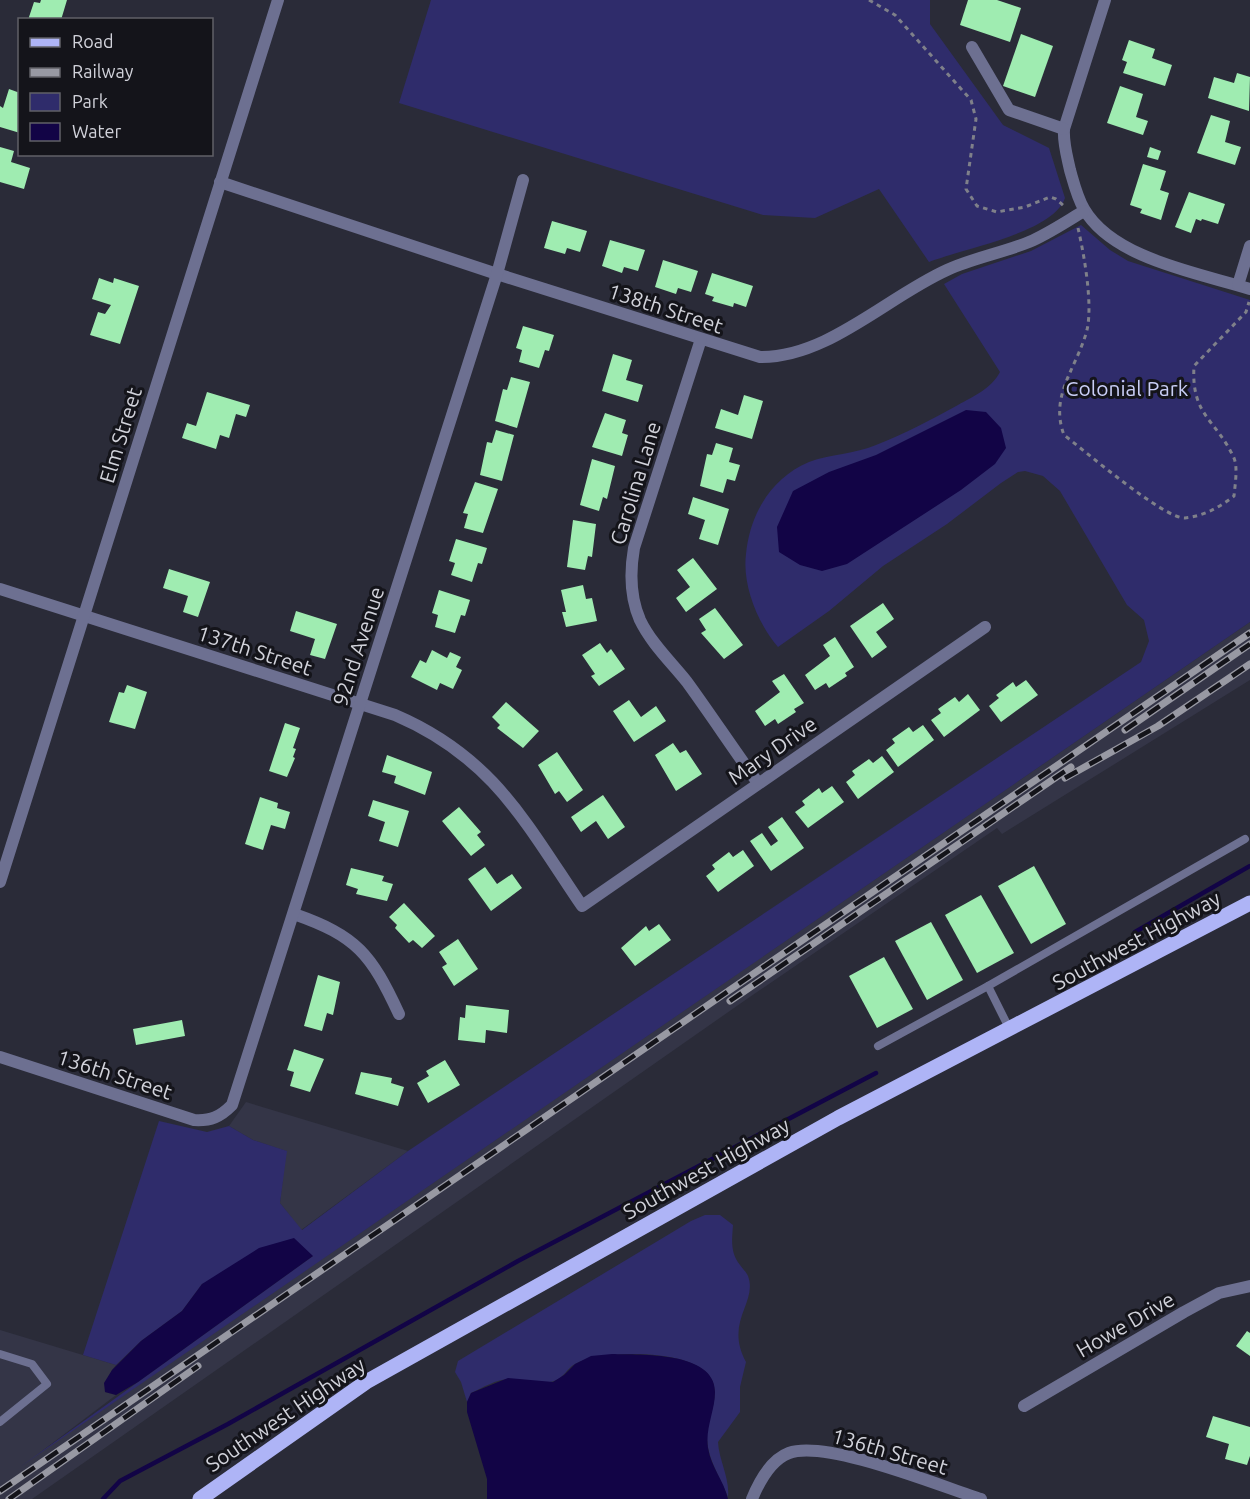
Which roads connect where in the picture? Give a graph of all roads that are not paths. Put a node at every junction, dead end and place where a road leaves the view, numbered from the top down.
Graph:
1 (278, 0) edge
2 (1105, 0) edge
3 (972, 47) dead end
4 (1064, 129) junction
5 (523, 180) dead end
6 (220, 182) junction
7 (1084, 211) junction
8 (1250, 246) edge
9 (496, 274) junction
10 (1244, 287) edge
11 (701, 339) junction
12 (0, 589) edge
13 (84, 615) junction
14 (985, 627) dead end
15 (360, 704) junction
16 (758, 783) junction
17 (1245, 839) dead end
18 (0, 882) edge
19 (1250, 903) edge
20 (582, 906) joint
21 (294, 914) junction
22 (988, 986) junction
23 (399, 1014) dead end
24 (1010, 1030) junction
25 (878, 1046) dead end
26 (0, 1057) edge
27 (218, 1117) joint
28 (1250, 1286) edge
29 (0, 1354) edge
30 (1024, 1406) dead end
31 (0, 1422) edge
32 (200, 1499) edge
33 (752, 1499) edge
34 (981, 1499) edge

1 - 6 street, Elm Street
2 - 4 street
3 - 4 street
4 - 7 street
5 - 9 street, 92nd Avenue
6 - 9 street, 138th Street
6 - 13 street, Elm Street
7 - 10 street
7 - 11 street, 138th Street
8 - 10 street
9 - 11 street, 138th Street
9 - 15 street, 92nd Avenue
11 - 16 street, Carolina Lane
12 - 13 street, 137th Street
13 - 15 street, 137th Street
13 - 18 street, Elm Street
14 - 16 street, Mary Drive
15 - 20 street, 137th Street
15 - 21 street, 92nd Avenue
16 - 20 street, Mary Drive
17 - 22 lane
19 - 24 main road, Southwest Highway
21 - 23 street
21 - 27 street, 92nd Avenue
22 - 24 lane
22 - 25 lane
24 - 32 main road, Southwest Highway
26 - 27 street, 136th Street
28 - 30 street, Howe Drive
29 - 31 lane
33 - 34 street, 136th Street

